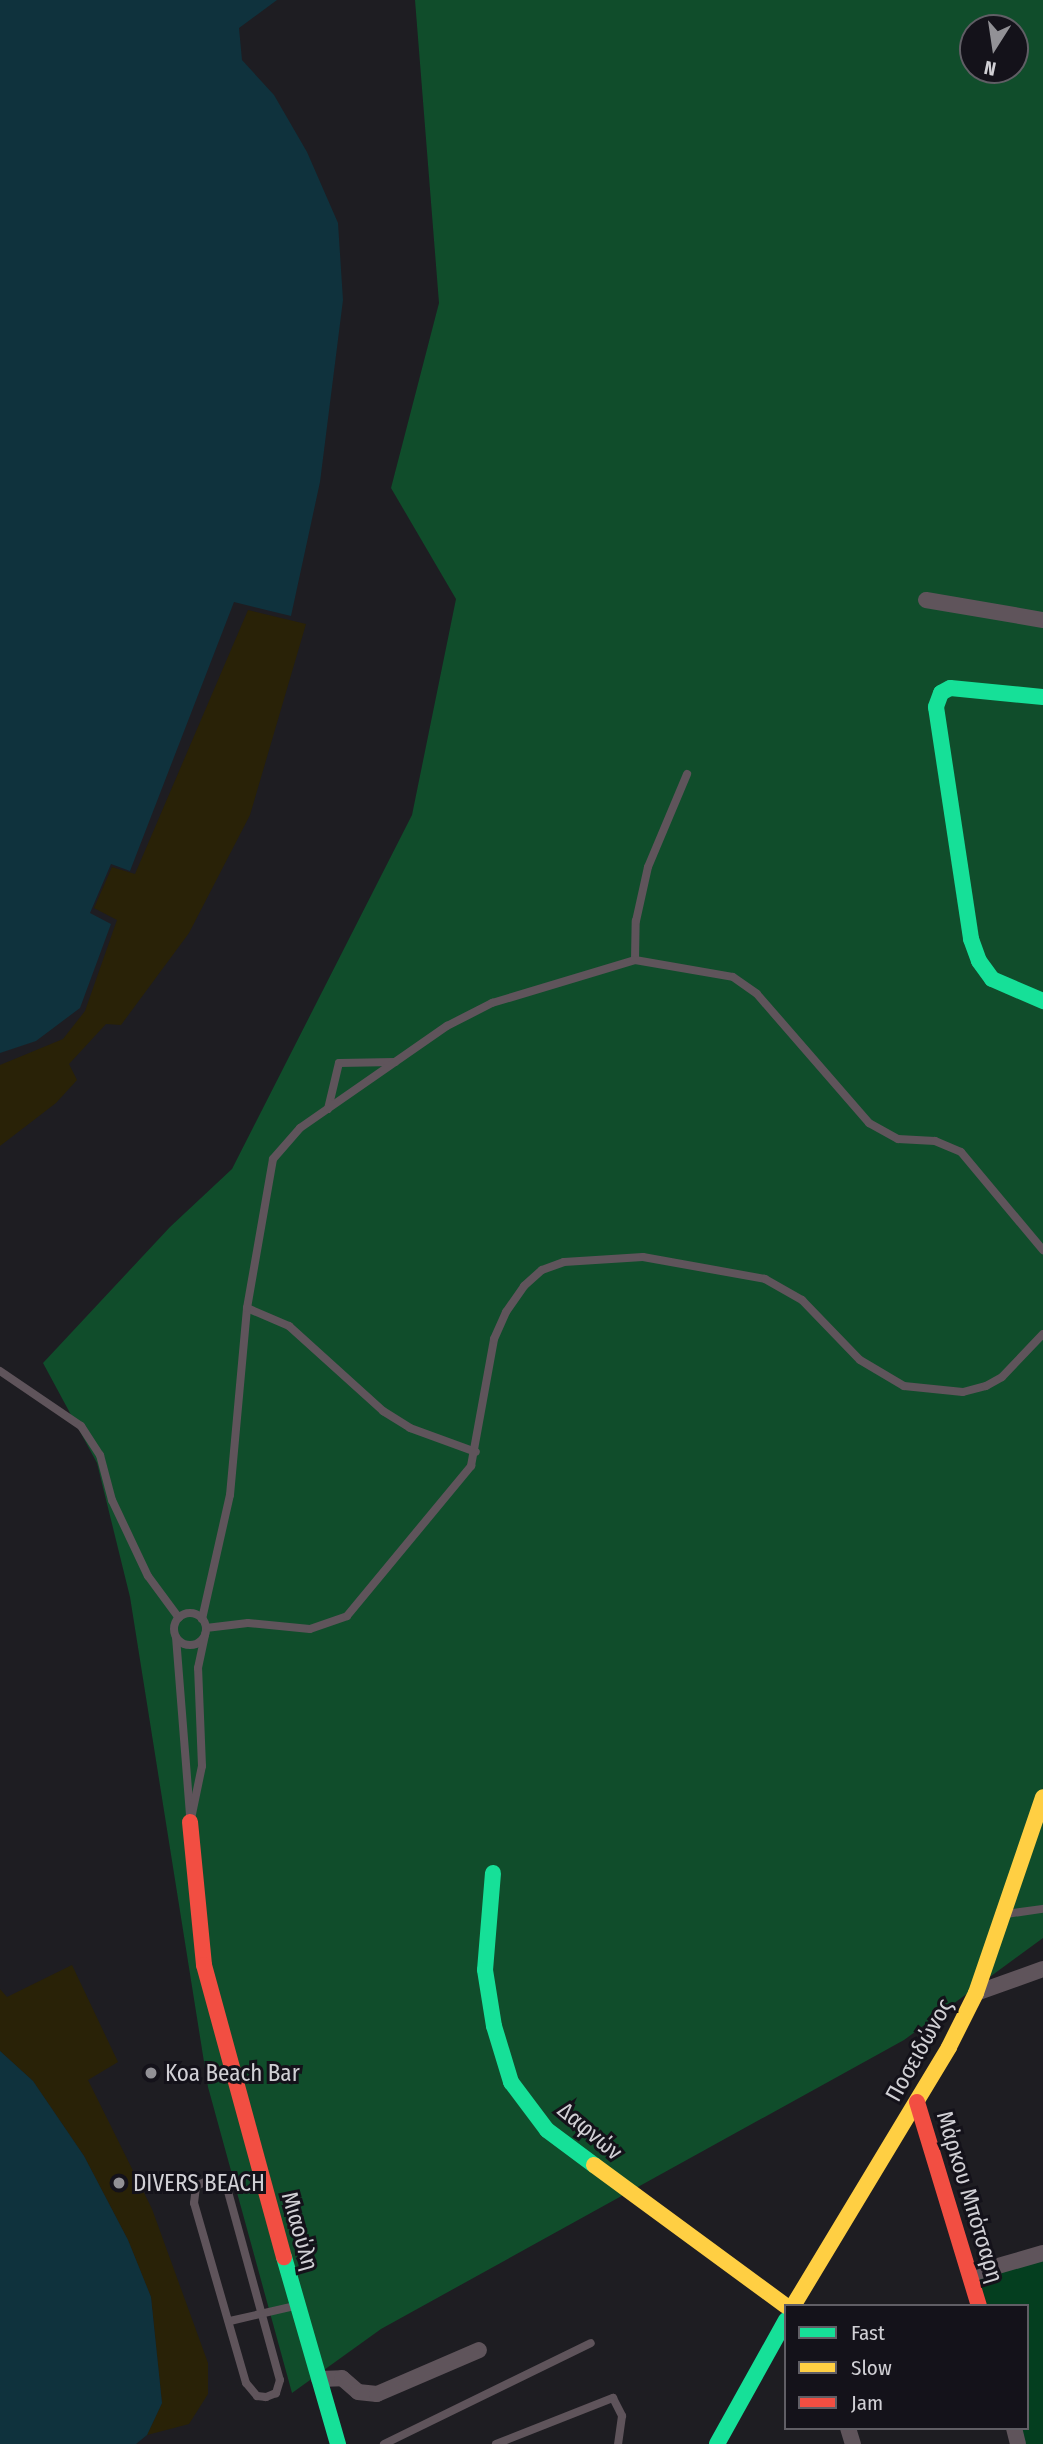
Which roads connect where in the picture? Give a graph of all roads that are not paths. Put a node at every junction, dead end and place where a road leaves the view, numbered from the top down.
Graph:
1 (926, 600) dead end
2 (1043, 620) edge
3 (1043, 698) edge
4 (687, 774) dead end
5 (635, 960) junction
6 (1043, 1002) edge
7 (395, 1062) junction
8 (328, 1109) junction
9 (1043, 1250) edge
10 (247, 1308) junction
11 (1042, 1336) edge
12 (0, 1371) edge
13 (476, 1452) junction
14 (179, 1618) junction
15 (202, 1619) junction
16 (206, 1631) junction
17 (176, 1637) junction
18 (1043, 1797) edge
19 (190, 1822) junction
20 (493, 1872) dead end
21 (1043, 1909) edge
22 (1006, 1914) junction
23 (1041, 1976) edge
24 (976, 1993) junction
25 (917, 2102) junction
26 (1043, 2253) edge
27 (970, 2274) junction
28 (794, 2304) edge
29 (978, 2304) edge
30 (784, 2305) edge
31 (298, 2306) junction
32 (262, 2314) junction
33 (230, 2321) junction
34 (784, 2324) edge
35 (591, 2343) dead end
36 (479, 2350) dead end
37 (319, 2379) junction
38 (338, 2444) edge
39 (384, 2444) edge
40 (496, 2444) edge
41 (618, 2444) edge
42 (718, 2444) edge

1 - 2 street
3 - 6 street
4 - 5 lane
5 - 7 lane
5 - 9 lane
7 - 8 lane
7 - 8 lane
8 - 10 lane
10 - 13 lane
10 - 15 lane
11 - 13 lane
12 - 14 lane
13 - 16 lane
14 - 15 lane
14 - 17 lane
15 - 16 lane
16 - 17 lane
16 - 19 lane
17 - 19 lane
18 - 22 street, Ποσειδώνος
19 - 31 street, Μιαούλη
20 - 30 street, Δαφνών
21 - 22 lane
22 - 24 street, Ποσειδώνος
23 - 24 street
24 - 25 street, Ποσειδώνος
25 - 27 street, Μάρκου Μπότσαρη
25 - 28 street, Ποσειδώνος
26 - 27 street
27 - 29 street, Μάρκου Μπότσαρη
31 - 32 lane
31 - 37 street, Μιαούλη
32 - 33 lane
32 - 33 lane
32 - 33 lane
34 - 42 street
35 - 39 lane
36 - 37 street
37 - 38 street, Μιαούλη
40 - 41 lane

